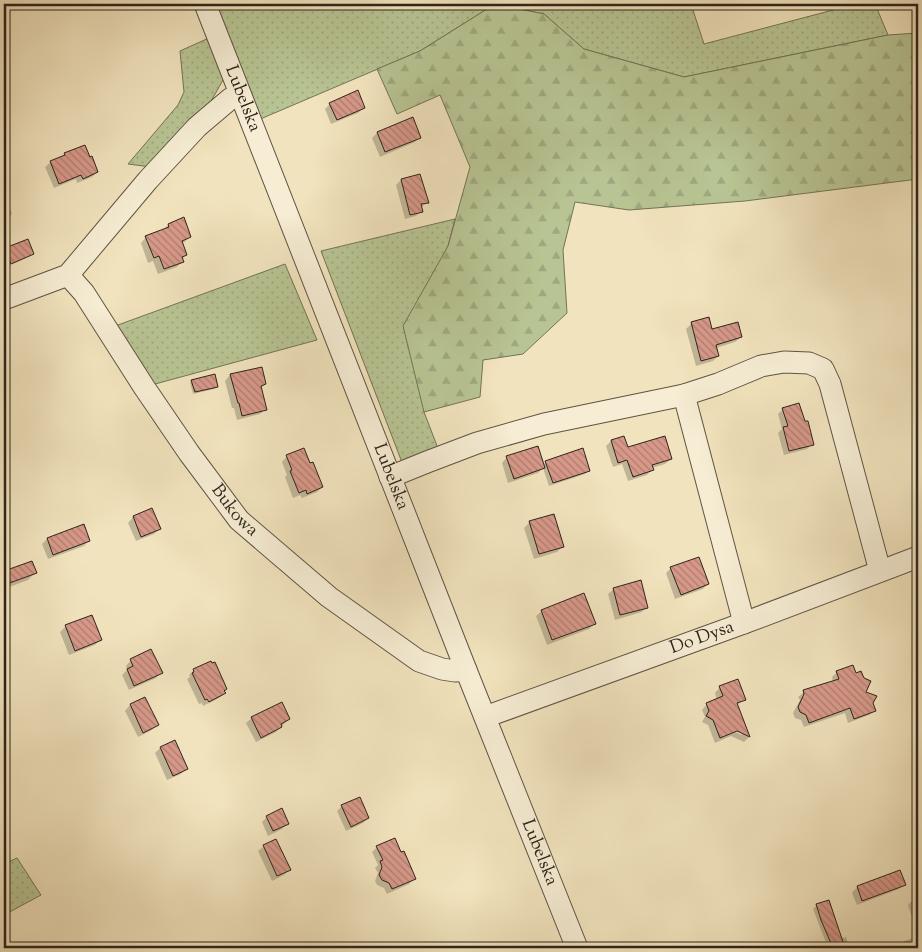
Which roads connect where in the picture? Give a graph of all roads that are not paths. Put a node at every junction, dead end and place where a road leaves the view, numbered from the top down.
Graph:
1 (204, 4) edge
2 (240, 94) junction
3 (68, 274) junction
4 (4, 300) edge
5 (684, 395) junction
6 (390, 477) junction
7 (918, 557) edge
8 (880, 571) junction
9 (744, 623) junction
10 (466, 670) junction
11 (485, 717) junction
12 (577, 948) edge

1 - 2 street, Lubelska
2 - 3 street
2 - 6 street, Lubelska
3 - 4 street
3 - 10 street, Bukowa
5 - 6 street
5 - 8 street
5 - 9 street
6 - 10 street, Lubelska
7 - 8 street, Do Dysa
8 - 9 street, Do Dysa
9 - 11 street, Do Dysa
10 - 11 street, Lubelska
11 - 12 street, Lubelska

